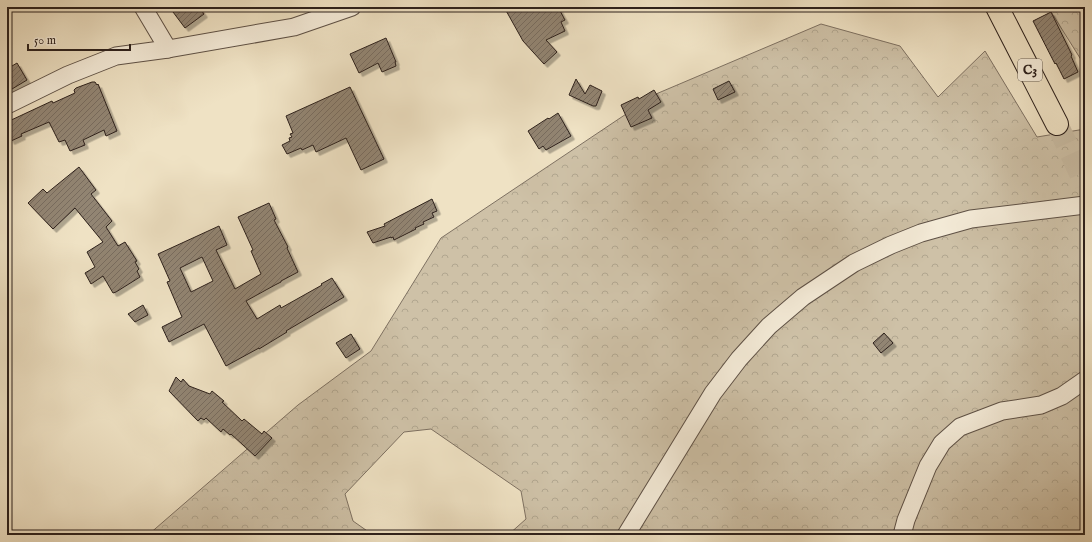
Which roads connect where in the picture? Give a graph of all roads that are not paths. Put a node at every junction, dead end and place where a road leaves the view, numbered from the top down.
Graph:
1 (143, 7) edge
2 (352, 7) edge
3 (1000, 11) edge
4 (168, 49) junction
5 (7, 104) edge
6 (1057, 124) tunnel mouth
7 (1085, 205) edge
8 (1085, 380) edge
9 (626, 535) edge
10 (902, 535) edge

1 - 4 street
2 - 4 street
3 - 6 highway, C3
4 - 5 street
7 - 9 street
8 - 10 street

